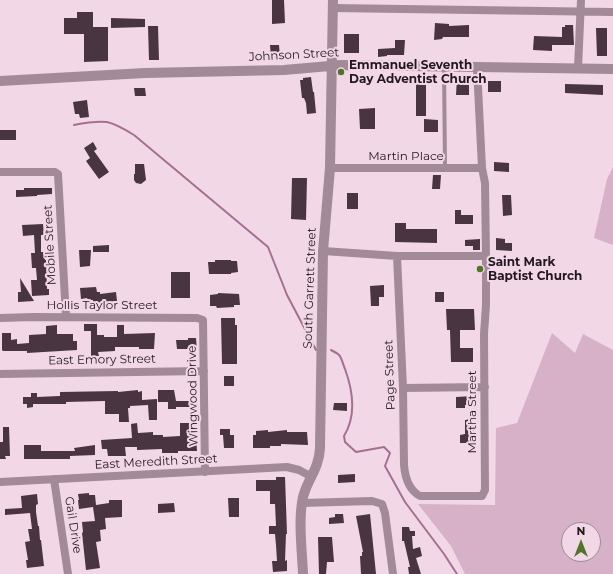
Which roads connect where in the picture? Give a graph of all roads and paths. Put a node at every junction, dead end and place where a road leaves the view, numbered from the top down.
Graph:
1 (581, 0) edge
2 (333, 4) edge
3 (581, 12) junction
4 (613, 12) edge
5 (332, 66) junction
6 (444, 66) junction
7 (477, 67) junction
8 (578, 68) junction
9 (613, 69) edge
10 (0, 81) edge
11 (330, 168) junction
12 (446, 168) junction
13 (482, 168) junction
14 (0, 172) edge
15 (323, 251) junction
16 (397, 256) junction
17 (486, 256) junction
18 (66, 317) junction
19 (0, 318) edge
20 (203, 320) joint
21 (204, 371) junction
22 (0, 374) edge
23 (485, 387) junction
24 (403, 388) junction
25 (205, 472) junction
26 (312, 477) junction
27 (54, 479) junction
28 (0, 482) edge
29 (413, 491) joint
30 (302, 503) junction
31 (68, 574) edge
32 (303, 574) edge
33 (393, 574) edge

1 - 3 street
2 - 3 street
2 - 5 street, South Garrett Street
3 - 4 street
3 - 8 street
5 - 6 street, Johnson Street
5 - 10 street, Johnson Street
5 - 11 street, South Garrett Street
6 - 7 street, Johnson Street
6 - 12 lane
7 - 8 street, Johnson Street
7 - 13 street, Martha Street
8 - 9 street, Johnson Street
11 - 12 street, Martin Place
11 - 15 street, South Garrett Street
12 - 13 street, Martin Place
13 - 17 street, Martha Street
14 - 18 street, Mobile Street
15 - 16 street
15 - 26 street, South Garrett Street
16 - 17 street
16 - 24 street, Page Street
17 - 23 street, Martha Street
18 - 19 street, Hollis Taylor Street
18 - 20 street, Hollis Taylor Street
20 - 21 street, Wingwood Drive
21 - 22 street, East Emory Street
21 - 25 street, Wingwood Drive
23 - 24 street
23 - 29 street, Martha Street
24 - 29 street, Page Street
25 - 26 street, East Meredith Street
25 - 27 street, East Meredith Street
26 - 30 street, South Garrett Street
27 - 28 street, East Meredith Street
27 - 31 street, Gail Drive
30 - 32 street, South Garrett Street
30 - 33 street

